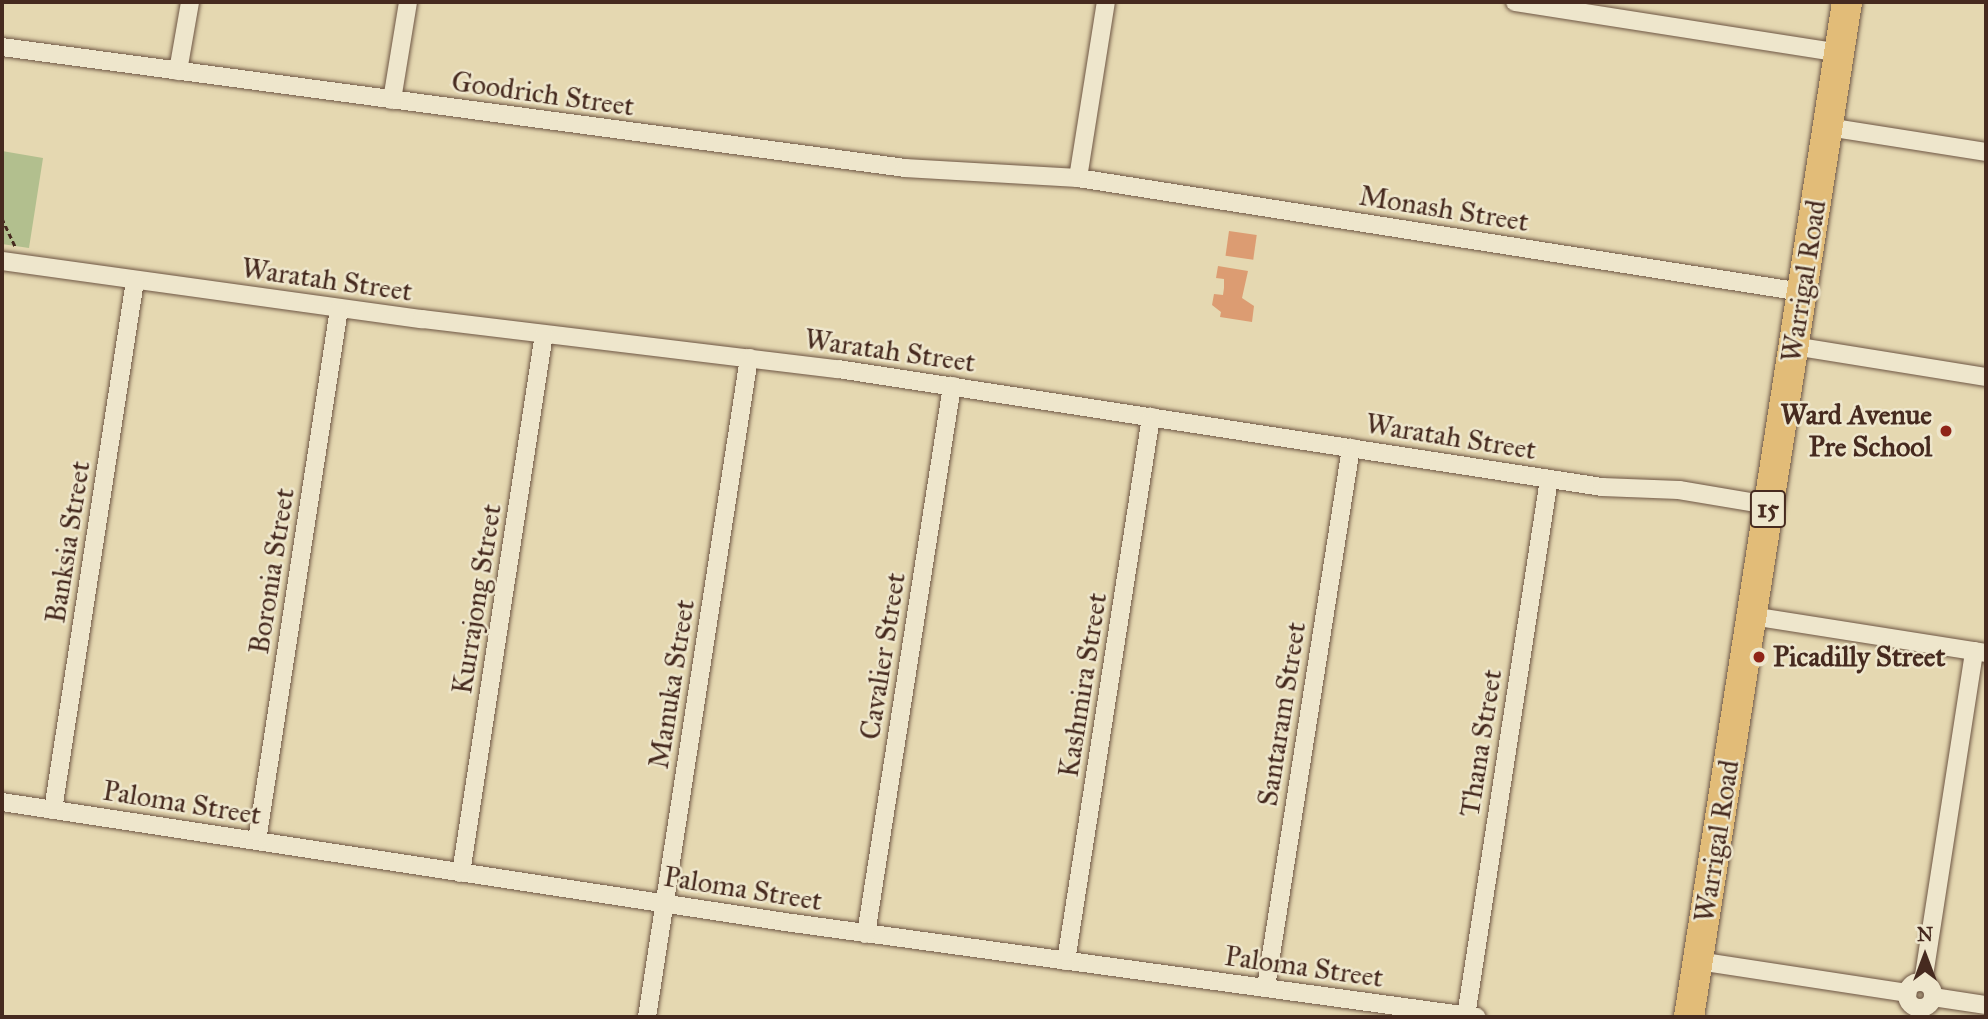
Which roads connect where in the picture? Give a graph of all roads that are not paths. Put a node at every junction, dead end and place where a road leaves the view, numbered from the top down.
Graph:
1 (190, 2) edge
2 (408, 2) edge
3 (1106, 2) edge
4 (1516, 2) edge
5 (1847, 2) edge
6 (2, 47) edge
7 (1839, 52) junction
8 (178, 72) junction
9 (391, 100) junction
10 (1828, 127) junction
11 (1986, 152) edge
12 (1078, 178) junction
13 (7, 262) edge
14 (135, 281) junction
15 (1802, 292) junction
16 (339, 309) junction
17 (544, 334) junction
18 (1794, 346) junction
19 (749, 358) junction
20 (1986, 377) edge
21 (952, 386) junction
22 (1151, 417) junction
23 (1351, 449) junction
24 (1549, 479) junction
25 (1769, 505) junction
26 (1752, 617) junction
27 (1980, 652) edge
28 (2, 802) edge
29 (53, 810) junction
30 (257, 841) junction
31 (461, 873) junction
32 (664, 904) junction
33 (866, 934) junction
34 (1066, 961) junction
35 (1698, 961) junction
36 (1266, 987) junction
37 (1920, 999) edge
38 (1986, 1005) edge
39 (1472, 1016) edge
40 (646, 1017) edge
41 (1689, 1017) edge

1 - 8 street
2 - 9 street
3 - 12 street
4 - 7 street
5 - 7 highway, Warrigal Road / 15
6 - 8 street, Goodrich Street
7 - 10 highway, Warrigal Road / 15
8 - 9 street, Goodrich Street
9 - 12 street, Goodrich Street
10 - 11 street
10 - 15 highway, Warrigal Road / 15
12 - 15 street, Monash Street
13 - 14 street, Waratah Street
14 - 16 street, Waratah Street
14 - 29 street, Banksia Street
15 - 18 highway, Warrigal Road / 15
16 - 17 street, Waratah Street
16 - 30 street, Boronia Street
17 - 19 street, Waratah Street
17 - 31 street, Kurrajong Street
18 - 20 street
18 - 25 highway, Warrigal Road / 15
19 - 21 street, Waratah Street
19 - 32 street, Manuka Street
21 - 22 street, Waratah Street
21 - 33 street, Cavalier Street
22 - 23 street, Waratah Street
22 - 34 street, Kashmira Street
23 - 24 street, Waratah Street
23 - 36 street, Santaram Street
24 - 25 street, Waratah Street
24 - 39 street, Thana Street
25 - 26 highway, Warrigal Road / 15
26 - 27 street
26 - 35 highway, Warrigal Road / 15
27 - 37 street
28 - 29 street, Paloma Street
29 - 30 street, Paloma Street
30 - 31 street, Paloma Street
31 - 32 street, Paloma Street
32 - 33 street, Paloma Street
32 - 40 street, Manuka Street
33 - 34 street, Paloma Street
34 - 36 street, Paloma Street
35 - 37 street
35 - 41 highway, Warrigal Road / 15
36 - 39 street, Paloma Street
37 - 38 street

